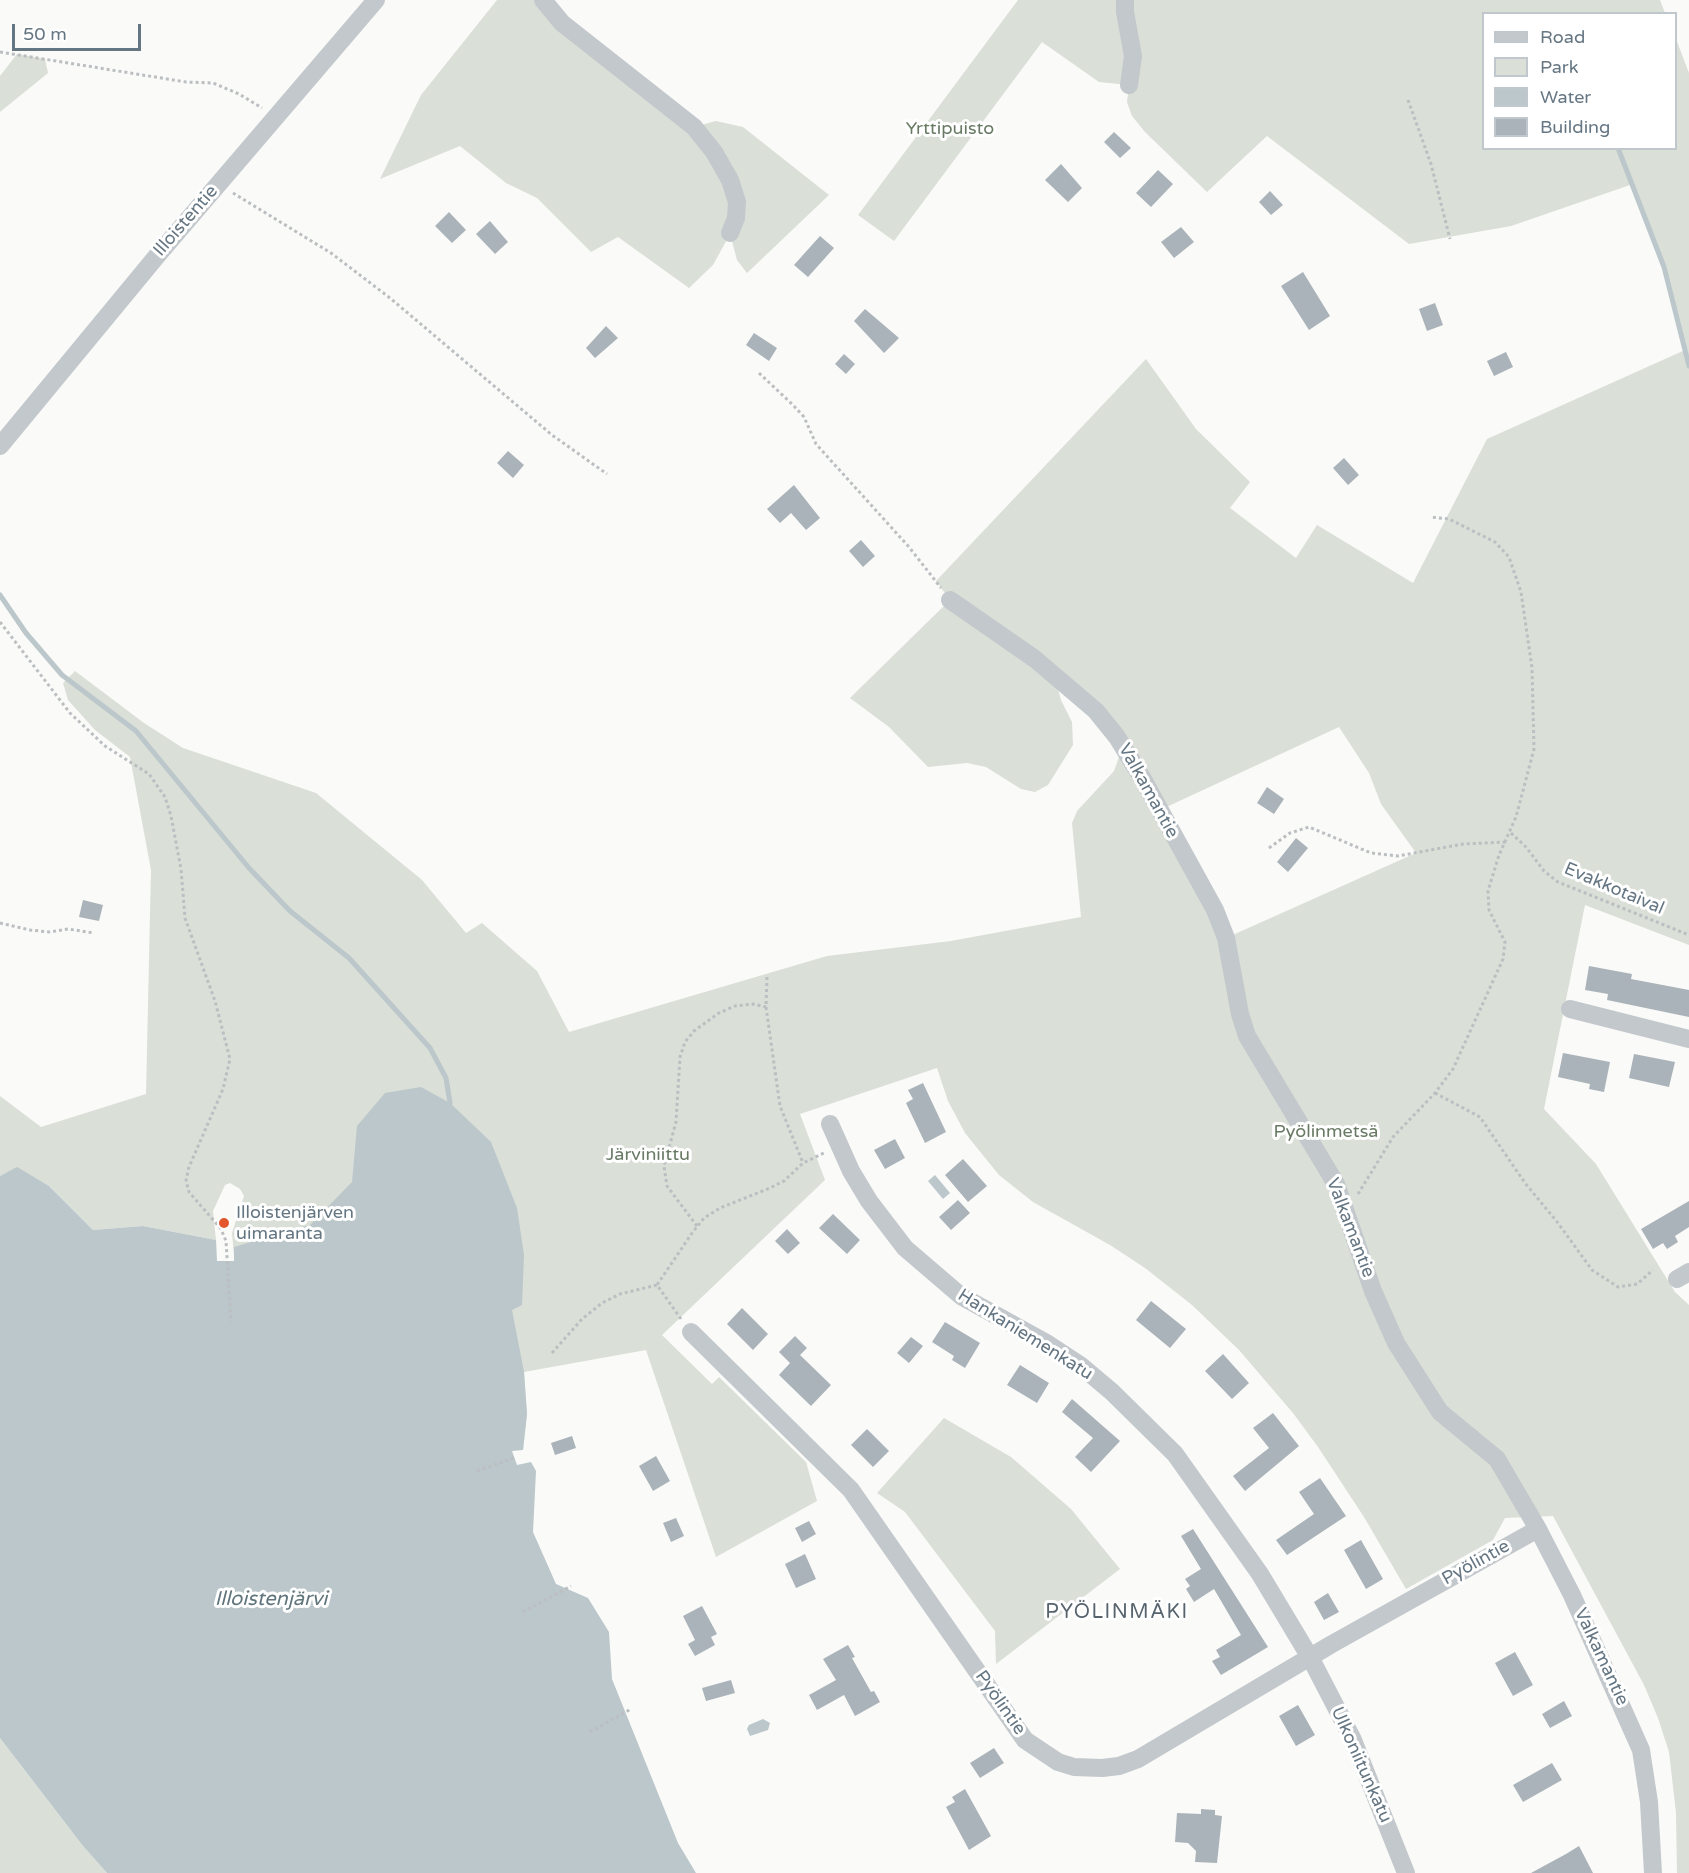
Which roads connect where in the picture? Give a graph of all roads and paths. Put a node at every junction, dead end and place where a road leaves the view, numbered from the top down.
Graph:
1 (376, 0) edge
2 (543, 0) edge
3 (1125, 0) edge
4 (0, 52) edge
5 (1129, 85) dead end
6 (1408, 99) dead end
7 (275, 117) junction
8 (220, 182) junction
9 (730, 233) dead end
10 (1450, 239) dead end
11 (759, 374) dead end
12 (0, 446) edge
13 (608, 474) dead end
14 (1430, 517) dead end
15 (950, 600) joint
16 (0, 622) edge
17 (1511, 833) junction
18 (1507, 842) junction
19 (1269, 848) dead end
20 (0, 923) edge
21 (94, 933) dead end
22 (1689, 935) edge
23 (768, 977) dead end
24 (766, 1007) junction
25 (1570, 1009) dead end
26 (1689, 1039) edge
27 (1435, 1093) junction
28 (830, 1124) dead end
29 (819, 1155) dead end
30 (803, 1162) junction
31 (1347, 1211) junction
32 (697, 1226) junction
33 (1653, 1270) dead end
34 (657, 1285) junction
35 (231, 1322) dead end
36 (687, 1326) joint
37 (552, 1353) dead end
38 (516, 1458) dead end
39 (477, 1471) dead end
40 (1538, 1529) junction
41 (571, 1586) dead end
42 (523, 1612) dead end
43 (1311, 1659) junction
44 (631, 1709) dead end
45 (590, 1732) dead end
46 (1406, 1873) edge
47 (1653, 1873) edge

1 - 7 street, Illoistentie
2 - 9 street
3 - 5 street
4 - 7 path
6 - 10 path
7 - 8 street, Illoistentie
8 - 12 street, Illoistentie
8 - 13 path
11 - 15 path
14 - 17 path
15 - 31 street, Valkamantie
16 - 35 path
17 - 18 path
17 - 22 path, Evakkotaival
18 - 19 path
18 - 27 path
20 - 21 path
23 - 24 path
24 - 30 path
24 - 32 path
25 - 26 street
27 - 31 path
27 - 33 path
28 - 43 street, Hankaniemenkatu
29 - 30 path
30 - 32 path
31 - 40 street, Valkamantie
32 - 34 path
34 - 36 path
34 - 37 path
36 - 43 street, Pyölintie
38 - 39 path
40 - 43 street, Pyölintie
40 - 47 street, Valkamantie
41 - 42 path
43 - 46 street, Ulkoniitunkatu
44 - 45 path

